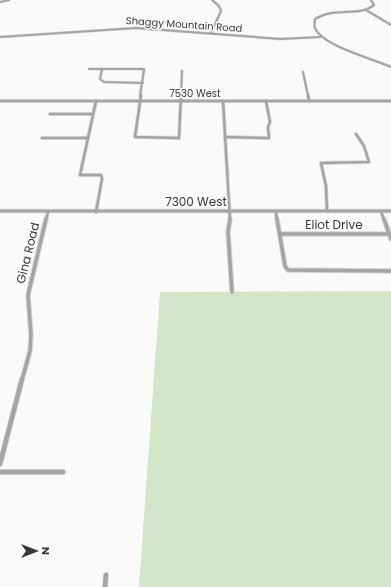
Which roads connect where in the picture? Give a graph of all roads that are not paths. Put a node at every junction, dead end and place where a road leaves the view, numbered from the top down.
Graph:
1 (9, 0) edge
2 (212, 0) edge
3 (371, 0) edge
4 (0, 2) edge
5 (366, 10) junction
6 (391, 25) edge
7 (211, 33) junction
8 (0, 37) edge
9 (320, 37) junction
10 (391, 67) edge
11 (89, 69) dead end
12 (102, 69) junction
13 (182, 71) dead end
14 (303, 72) dead end
15 (142, 84) junction
16 (1, 101) edge
17 (96, 101) junction
18 (140, 101) junction
19 (181, 101) junction
20 (223, 101) junction
21 (266, 101) junction
22 (309, 101) junction
23 (391, 101) edge
24 (0, 106) edge
25 (50, 114) dead end
26 (93, 114) junction
27 (356, 134) dead end
28 (225, 137) junction
29 (42, 138) dead end
30 (88, 138) junction
31 (0, 211) edge
32 (382, 211) junction
33 (391, 211) edge
34 (48, 212) junction
35 (96, 212) junction
36 (230, 212) junction
37 (276, 212) junction
38 (327, 212) junction
39 (280, 234) junction
40 (389, 234) junction
41 (391, 239) edge
42 (391, 271) edge
43 (232, 292) dead end
44 (0, 464) edge
45 (0, 472) edge
46 (63, 472) dead end
47 (106, 575) dead end
48 (105, 587) edge

1 - 4 street
2 - 7 street
3 - 5 street
5 - 6 street
5 - 9 street
7 - 8 street, Shaggy Mountain Road
7 - 9 street, Shaggy Mountain Road
9 - 10 street
11 - 12 street
12 - 15 street
12 - 15 street
13 - 19 street
14 - 22 street
15 - 18 street
16 - 17 street, 7530 West
16 - 24 street
17 - 18 street, 7530 West
17 - 26 street
18 - 19 street, 7530 West
18 - 19 street
19 - 20 street, 7530 West
20 - 21 street, 7530 West
20 - 28 street
21 - 22 street, 7530 West
21 - 28 street
22 - 23 street, 7530 West
25 - 26 street
26 - 30 street
27 - 38 street
28 - 36 street
29 - 30 street
30 - 35 street
31 - 34 street, 7300 West
32 - 33 street, 7300 West
32 - 38 street, 7300 West
32 - 40 street
34 - 35 street, 7300 West
34 - 44 street, Gina Road
35 - 36 street, 7300 West
36 - 37 street, 7300 West
36 - 43 street
37 - 38 street, 7300 West
37 - 39 street
39 - 40 street, Eliot Drive
39 - 42 street
40 - 41 street
45 - 46 street
47 - 48 street

